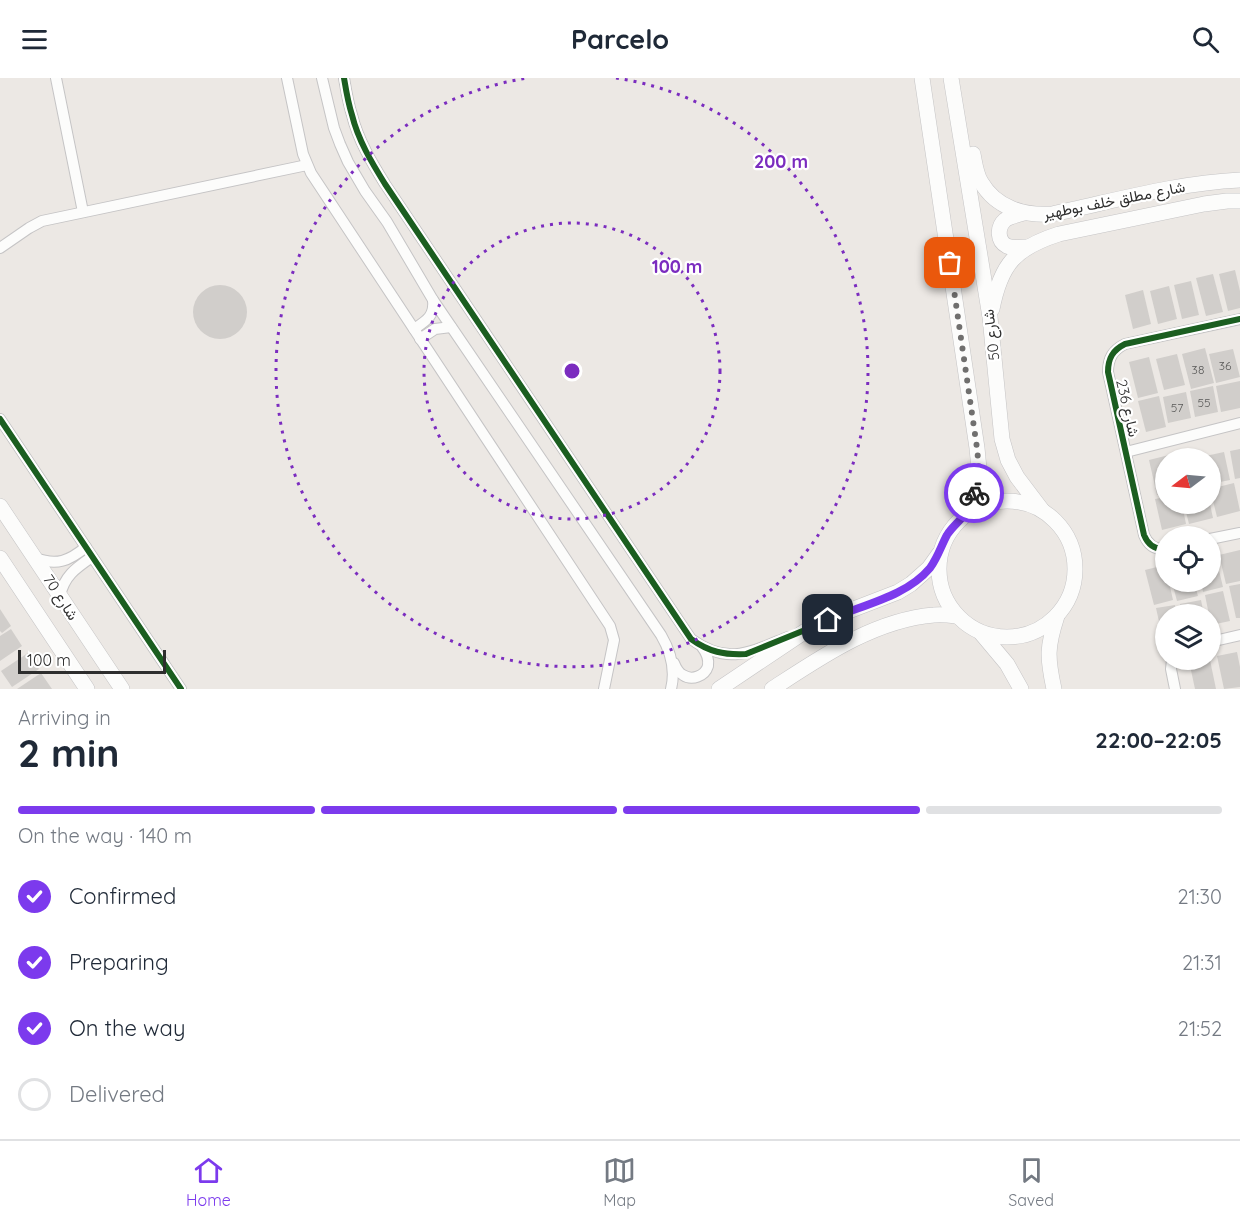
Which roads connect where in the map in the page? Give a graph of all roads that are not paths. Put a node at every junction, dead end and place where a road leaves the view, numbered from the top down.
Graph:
1 (56, 78) edge
2 (287, 78) edge
3 (322, 78) edge
4 (344, 78) edge
5 (922, 78) edge
6 (951, 78) edge
7 (954, 97) junction
8 (307, 165) junction
9 (1240, 180) edge
10 (1240, 201) edge
11 (83, 212) junction
12 (1024, 213) junction
13 (1027, 247) junction
14 (0, 248) edge
15 (433, 300) junction
16 (990, 317) junction
17 (1240, 319) edge
18 (452, 327) junction
19 (414, 329) junction
20 (420, 339) junction
21 (0, 419) edge
22 (1240, 423) edge
23 (1126, 452) junction
24 (0, 506) edge
25 (1042, 510) junction
26 (967, 513) junction
27 (1240, 533) edge
28 (1221, 537) edge
29 (1155, 548) edge
30 (89, 552) junction
31 (940, 552) junction
32 (0, 558) edge
33 (35, 558) junction
34 (60, 596) junction
35 (957, 616) junction
36 (1057, 616) junction
37 (810, 628) junction
38 (981, 633) junction
39 (1240, 635) edge
40 (1221, 639) edge
41 (702, 647) junction
42 (672, 661) junction
43 (1171, 670) edge
44 (87, 689) edge
45 (122, 689) edge
46 (181, 689) edge
47 (604, 689) edge
48 (671, 689) edge
49 (719, 689) edge
50 (772, 689) edge
51 (1021, 689) edge
52 (1054, 689) edge
53 (1175, 689) edge

1 - 11 street
2 - 8 street
3 - 15 street
4 - 41 street
5 - 26 main road, شارع 50
6 - 7 main road, شارع 50
7 - 12 main road, شارع مطلق خلف بوطهير
7 - 16 main road, شارع 50
8 - 11 street
8 - 19 street
9 - 12 main road, شارع مطلق خلف بوطهير
10 - 13 main road, شارع مطلق خلف بوطهير
11 - 14 street
12 - 13 main road
13 - 16 main road, شارع مطلق خلف بوطهير
15 - 18 street
15 - 19 street
16 - 25 main road, شارع 50
17 - 23 street, شارع 236
18 - 20 street
18 - 42 street
19 - 20 street
20 - 47 street
21 - 30 street
22 - 23 street
23 - 29 street, شارع 236
24 - 33 main road, شارع 70
25 - 26 main road
25 - 36 main road
26 - 31 main road
27 - 28 street
30 - 33 street
30 - 34 street
30 - 46 street
31 - 35 main road
31 - 37 main road
32 - 44 main road, شارع 70
33 - 34 main road, شارع 70
34 - 45 main road, شارع 70
35 - 38 main road
35 - 50 main road
36 - 38 main road
36 - 52 main road
37 - 41 street
37 - 49 main road
38 - 51 main road
39 - 40 street
41 - 42 street
42 - 48 street
43 - 53 street

